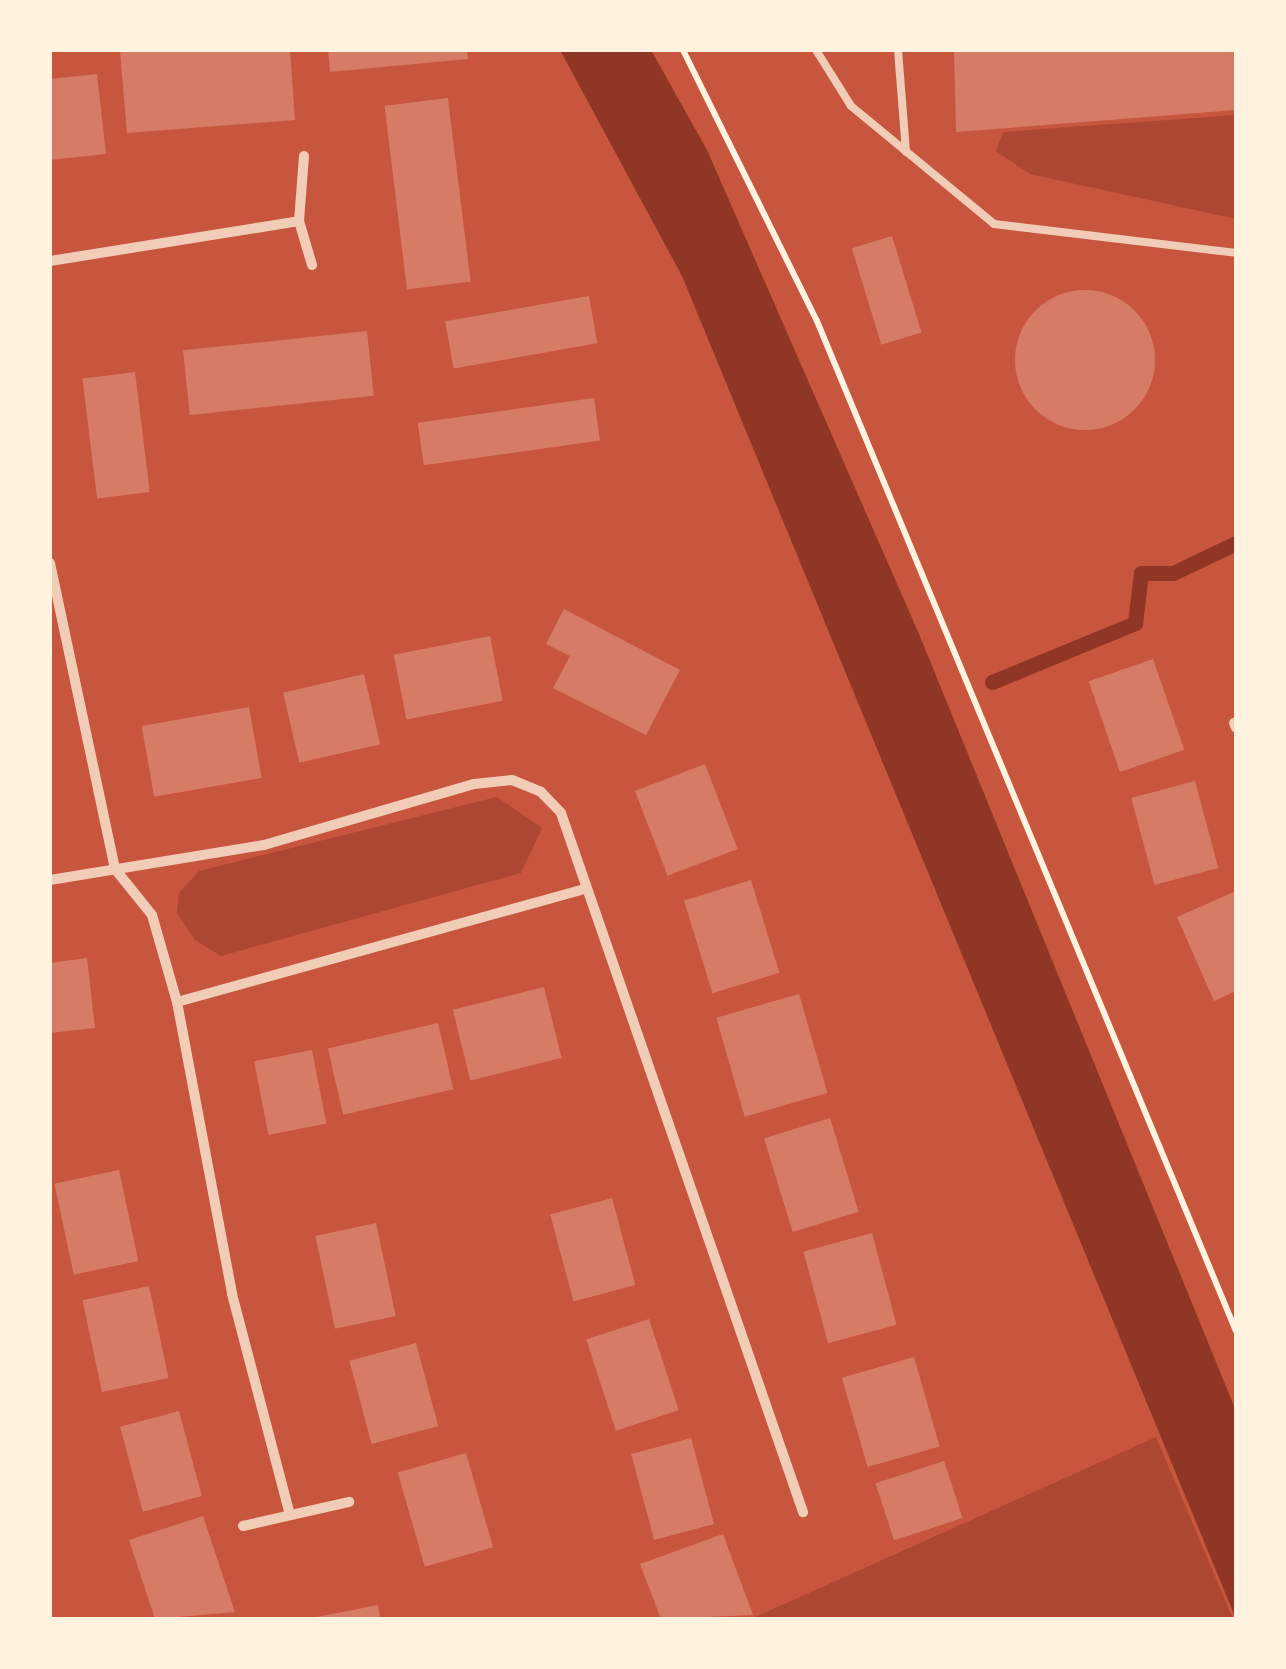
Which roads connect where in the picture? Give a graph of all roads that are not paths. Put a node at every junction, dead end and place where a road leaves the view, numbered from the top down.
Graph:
1 (816, 50) edge
2 (898, 50) edge
3 (906, 152) junction
4 (304, 156) dead end
5 (299, 221) junction
6 (1236, 254) edge
7 (50, 261) edge
8 (312, 266) dead end
9 (50, 564) edge
10 (116, 869) junction
11 (50, 880) edge
12 (585, 888) junction
13 (177, 1002) junction
14 (349, 1502) dead end
15 (803, 1512) dead end
16 (290, 1515) junction
17 (243, 1526) dead end

1 - 3 lane
2 - 3 lane
3 - 6 lane
4 - 5 street
5 - 7 street
5 - 8 street
9 - 10 street
10 - 11 street
10 - 12 street
10 - 13 street
12 - 13 street
12 - 15 street
13 - 16 street
14 - 16 street
16 - 17 street

